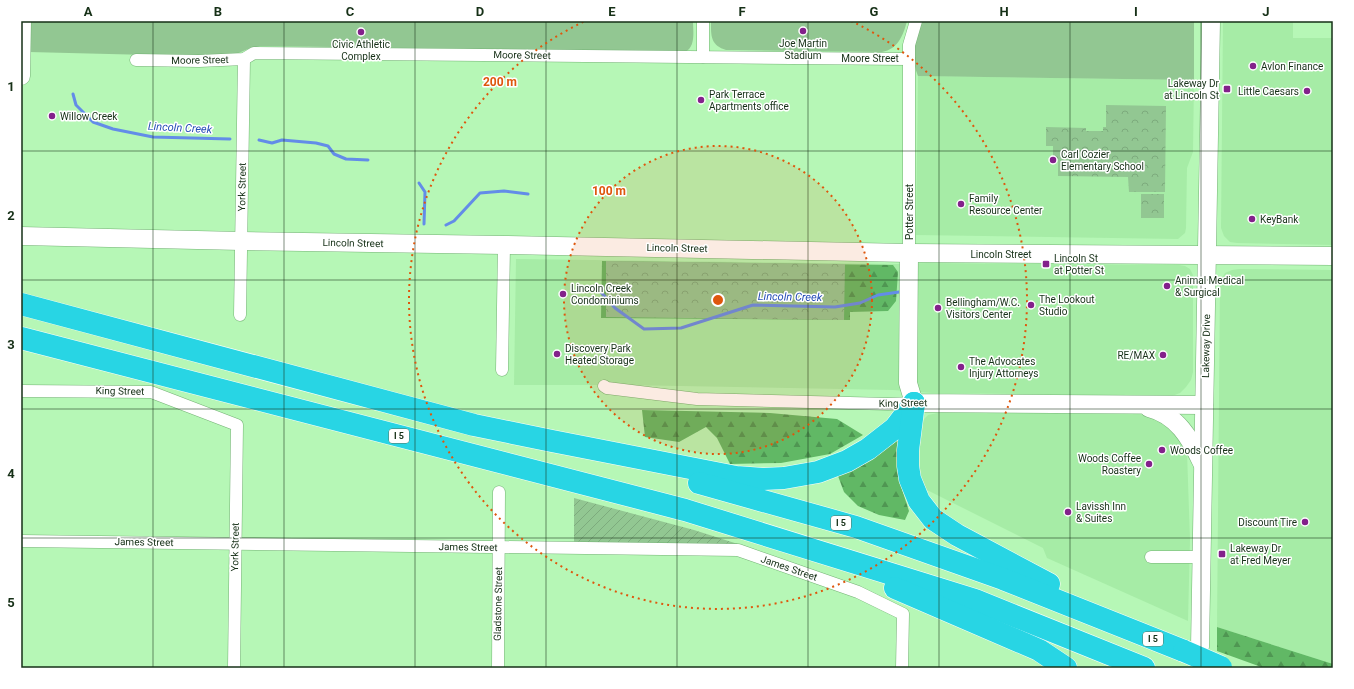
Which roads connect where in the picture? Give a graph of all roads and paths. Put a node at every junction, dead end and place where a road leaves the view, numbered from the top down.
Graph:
1 (22, 21) edge
2 (703, 21) edge
3 (916, 21) edge
4 (1211, 21) edge
5 (21, 51) edge
6 (703, 57) junction
7 (244, 59) junction
8 (909, 59) junction
9 (136, 60) dead end
10 (21, 76) edge
11 (21, 236) edge
12 (241, 242) junction
13 (504, 245) junction
14 (909, 253) junction
15 (1208, 255) junction
16 (1333, 256) edge
17 (21, 304) edge
18 (240, 315) dead end
19 (21, 338) edge
20 (502, 370) dead end
21 (604, 386) dead end
22 (21, 391) edge
23 (914, 403) junction
24 (1136, 404) junction
25 (1204, 405) junction
26 (237, 425) joint
27 (552, 441) junction
28 (1204, 465) junction
29 (499, 492) dead end
30 (775, 539) junction
31 (21, 541) edge
32 (236, 544) junction
33 (499, 547) junction
34 (1151, 557) dead end
35 (1202, 557) junction
36 (1123, 626) junction
37 (1192, 649) junction
38 (1211, 667) edge
39 (234, 668) edge
40 (498, 668) edge
41 (902, 668) edge
42 (1066, 668) edge
43 (1144, 668) edge

1 - 5 street
2 - 6 street
3 - 8 street, Potter Street
4 - 15 street, Lakeway Drive
5 - 10 street
6 - 7 street, Moore Street
6 - 8 street, Moore Street
7 - 9 street, Moore Street
7 - 12 street, York Street
8 - 14 street, Potter Street
11 - 12 street, Lincoln Street
12 - 13 street, Lincoln Street
12 - 18 street, York Street
13 - 14 street, Lincoln Street
13 - 20 street
14 - 15 street, Lincoln Street
14 - 23 street, Potter Street
15 - 16 street, Lincoln Street
15 - 25 street, Lakeway Drive
17 - 27 highway, I 5
19 - 30 highway, I 5
21 - 23 street, King Street
22 - 26 street, King Street
23 - 24 street, King Street
23 - 27 highway
23 - 36 highway
24 - 25 street, King Street
24 - 28 street
25 - 28 street, Lakeway Drive
26 - 32 street, York Street
27 - 36 highway, I 5
28 - 35 street, Lakeway Drive
29 - 33 street, Gladstone Street
30 - 42 highway
30 - 43 highway, I 5
31 - 32 street, James Street
32 - 33 street, James Street
32 - 39 street, York Street
33 - 40 street, Gladstone Street
33 - 41 street, James Street
34 - 35 street
35 - 37 street, Lakeway Drive
36 - 37 highway, I 5
37 - 38 highway, I 5, bridge

